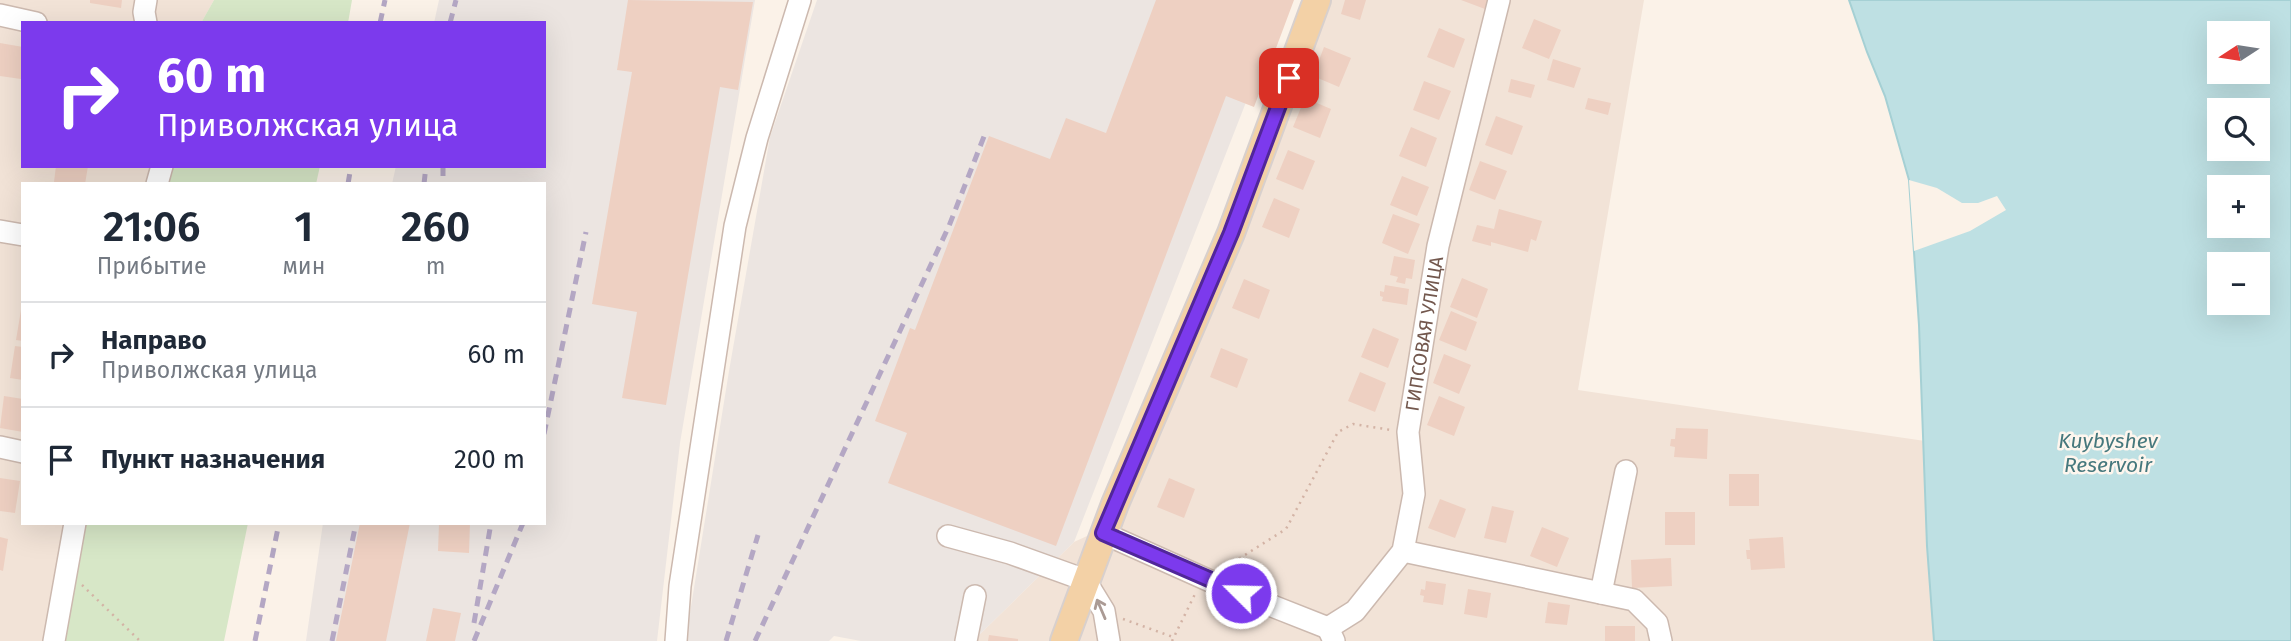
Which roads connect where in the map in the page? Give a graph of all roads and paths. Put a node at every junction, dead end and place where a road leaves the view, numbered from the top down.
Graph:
1 (146, 0) edge
2 (800, 0) edge
3 (1317, 0) edge
4 (1499, 0) edge
5 (0, 15) edge
6 (27, 21) edge
7 (146, 21) edge
8 (0, 231) edge
9 (21, 235) edge
10 (1408, 432) junction
11 (0, 447) edge
12 (21, 452) edge
13 (1626, 471) dead end
14 (75, 525) edge
15 (1103, 533) junction
16 (948, 536) dead end
17 (1403, 551) junction
18 (67, 571) junction
19 (1085, 580) junction
20 (1211, 581) junction
21 (1601, 593) junction
22 (975, 596) dead end
23 (1115, 615) dead end
24 (1331, 634) edge
25 (1172, 639) edge
26 (54, 641) edge
27 (140, 641) edge
28 (676, 641) edge
29 (966, 641) edge
30 (1064, 641) edge
31 (1109, 641) edge
32 (1661, 641) edge

1 - 7 street
2 - 28 street
3 - 15 main road
4 - 10 street, ГИПСОВАЯ УЛИЦА
5 - 6 street
8 - 9 street
10 - 17 street, ГИПСОВАЯ УЛИЦА
10 - 20 path
11 - 12 street
13 - 21 street
14 - 18 street
15 - 19 main road
15 - 20 street
16 - 19 street
17 - 21 street
17 - 24 street, ГИПСОВАЯ УЛИЦА
18 - 26 street
18 - 27 path
19 - 30 main road
31 -> 19 street
20 - 24 street
20 - 25 path
21 - 32 street
22 - 29 street
23 - 25 path

